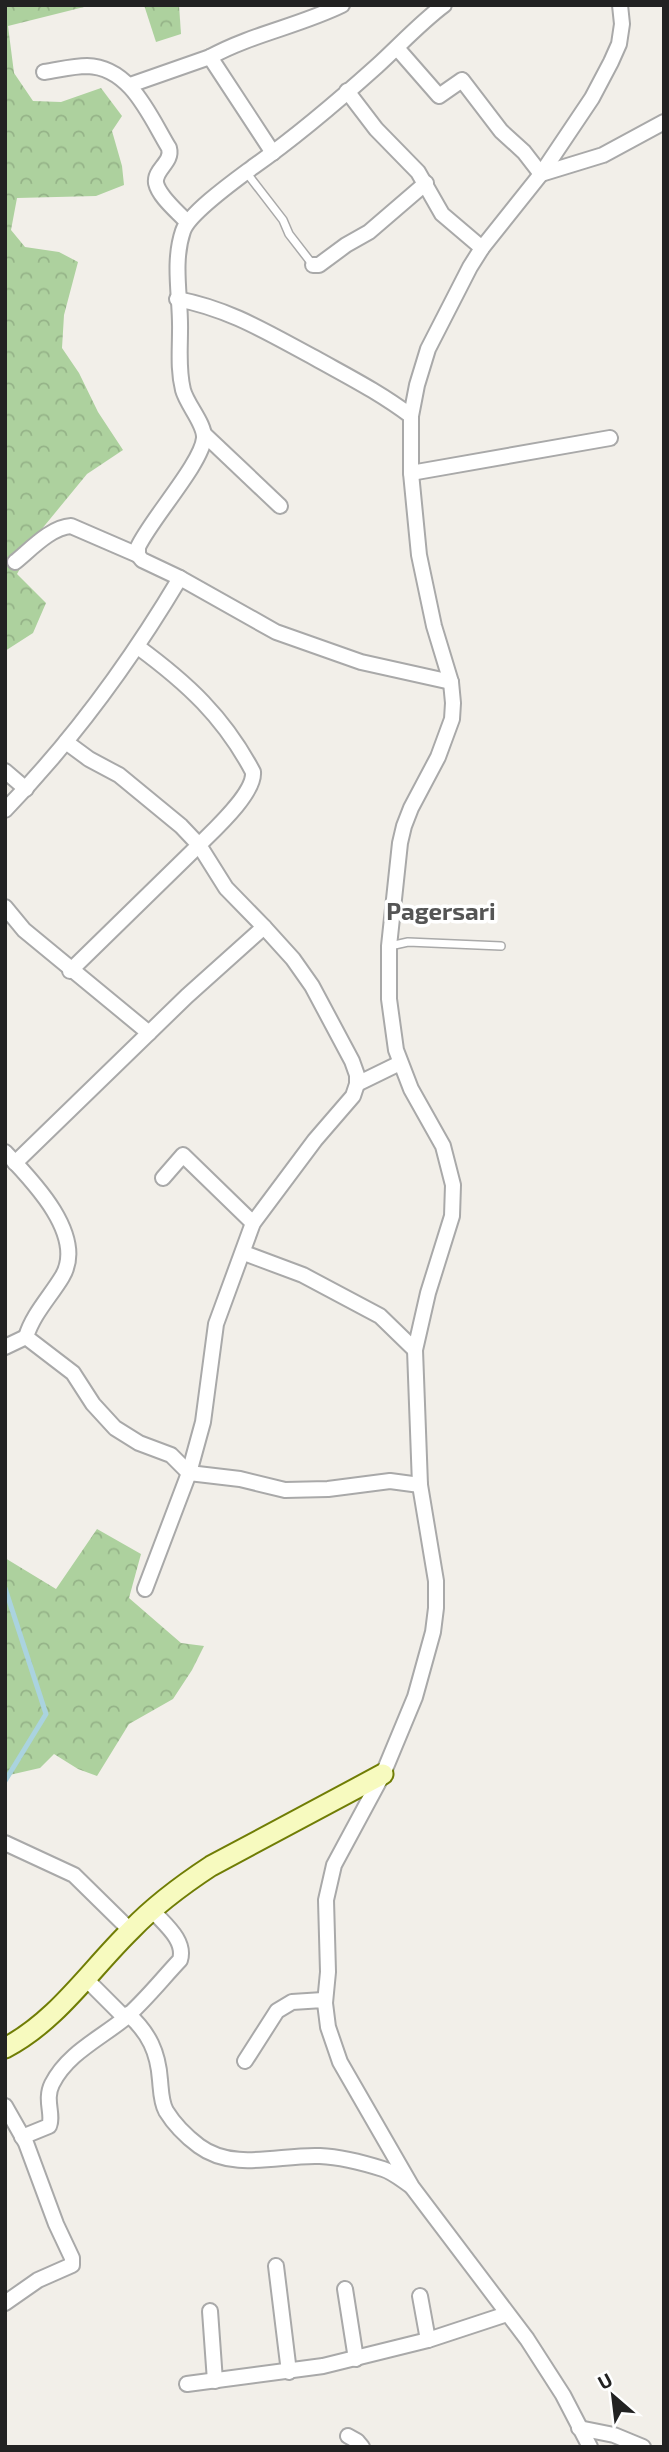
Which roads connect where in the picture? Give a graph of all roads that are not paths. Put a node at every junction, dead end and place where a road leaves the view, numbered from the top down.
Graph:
1 (342, 5) edge
2 (444, 5) edge
3 (620, 5) edge
4 (397, 48) junction
5 (210, 57) junction
6 (44, 72) dead end
7 (130, 85) junction
8 (346, 91) junction
9 (664, 122) edge
10 (273, 153) junction
11 (246, 172) junction
12 (541, 174) junction
13 (426, 183) junction
14 (187, 222) junction
15 (482, 248) junction
16 (313, 265) joint
17 (177, 299) junction
18 (411, 416) junction
19 (204, 434) junction
20 (610, 438) dead end
21 (411, 473) junction
22 (280, 506) dead end
23 (138, 555) junction
24 (15, 562) dead end
25 (180, 578) junction
26 (138, 647) junction
27 (451, 682) junction
28 (66, 742) junction
29 (5, 771) edge
30 (26, 789) junction
31 (5, 810) edge
32 (200, 845) junction
33 (5, 907) edge
34 (264, 927) junction
35 (389, 946) junction
36 (501, 946) dead end
37 (70, 971) junction
38 (149, 1034) junction
39 (400, 1063) junction
40 (357, 1084) junction
41 (10, 1157) edge
42 (163, 1178) dead end
43 (253, 1223) junction
44 (244, 1254) junction
45 (26, 1337) junction
46 (5, 1347) edge
47 (415, 1350) junction
48 (190, 1473) junction
49 (420, 1485) junction
50 (145, 1589) dead end
51 (383, 1774) junction
52 (5, 1843) edge
53 (152, 1910) junction
54 (130, 1930) junction
55 (85, 1978) junction
56 (325, 2003) junction
57 (127, 2016) junction
58 (5, 2049) edge
59 (246, 2061) dead end
60 (5, 2106) edge
61 (22, 2137) junction
62 (412, 2187) junction
63 (276, 2266) dead end
64 (345, 2289) dead end
65 (420, 2296) dead end
66 (5, 2302) edge
67 (211, 2311) dead end
68 (507, 2314) junction
69 (428, 2340) junction
70 (356, 2359) junction
71 (289, 2372) junction
72 (215, 2381) junction
73 (187, 2385) dead end
74 (579, 2428) junction
75 (348, 2436) dead end
76 (362, 2447) edge
77 (590, 2447) edge
78 (643, 2447) edge

1 - 5 street
2 - 4 street
3 - 12 street
4 - 8 street
4 - 12 street
5 - 7 street
5 - 10 street
6 - 7 street
7 - 14 street
8 - 10 street
8 - 13 street
9 - 12 street
10 - 11 street
11 - 14 street
11 - 16 lane
12 - 15 street
13 - 15 street
13 - 16 street
14 - 17 street
15 - 18 street
17 - 18 street
17 - 19 street
18 - 21 street
19 - 22 street
19 - 23 street
20 - 21 street
21 - 27 street
23 - 24 street
23 - 25 street
25 - 26 street
25 - 27 street
26 - 28 street
26 - 32 street
27 - 35 street
28 - 30 street
28 - 32 street
29 - 30 street
30 - 31 street
32 - 34 street
32 - 37 street
33 - 37 street
34 - 38 street
34 - 40 street
35 - 36 lane
35 - 39 street
37 - 38 street
38 - 41 street
39 - 40 street
39 - 47 street
40 - 43 street
41 - 45 street
42 - 43 street
43 - 44 street
44 - 47 street
44 - 48 street
45 - 46 street
45 - 48 street
47 - 49 street
48 - 49 street
48 - 50 street
49 - 51 street
51 - 53 street
51 - 56 street
52 - 54 street
53 - 54 street
53 - 57 street
54 - 55 street
55 - 57 street
55 - 58 street
56 - 59 street
56 - 62 street
57 - 61 street
57 - 62 street
60 - 61 street
61 - 66 street
62 - 68 street
63 - 71 street
64 - 70 street
65 - 69 street
67 - 72 street
68 - 69 street
68 - 74 street
69 - 70 street
70 - 71 street
71 - 72 street
72 - 73 street
74 - 77 street
74 - 78 street
75 - 76 street

